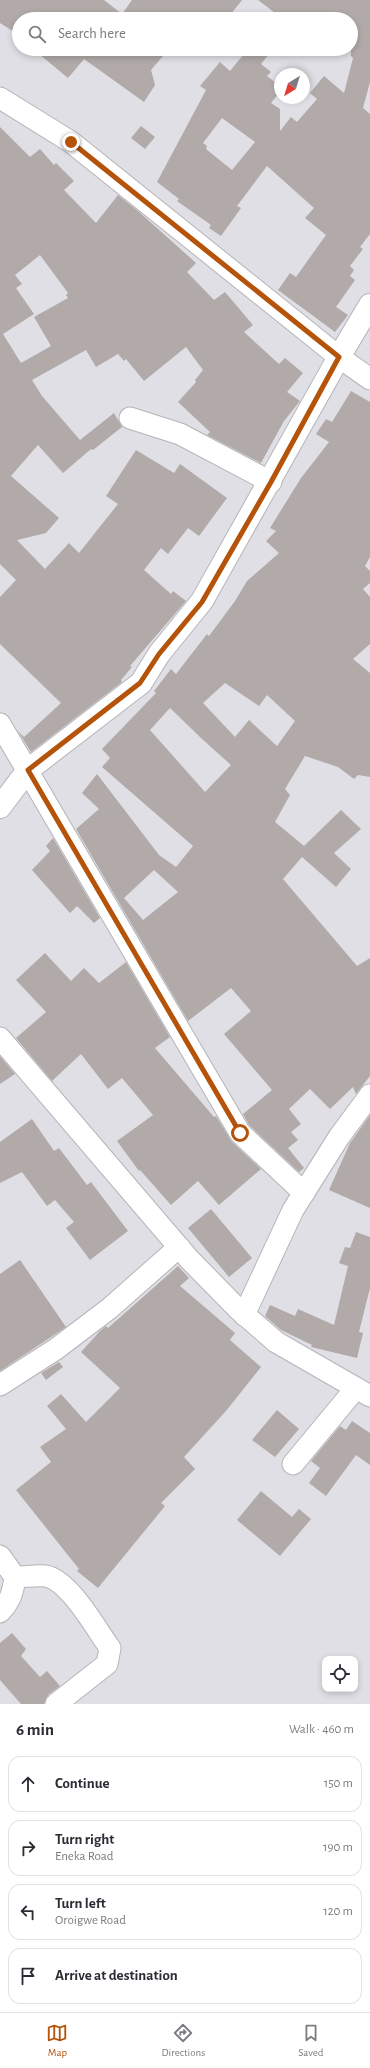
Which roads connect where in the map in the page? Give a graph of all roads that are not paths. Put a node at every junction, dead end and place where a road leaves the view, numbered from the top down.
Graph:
1 (0, 98) edge
2 (370, 305) edge
3 (339, 357) junction
4 (370, 379) edge
5 (130, 418) dead end
6 (271, 482) junction
7 (0, 724) edge
8 (0, 745) edge
9 (0, 749) edge
10 (28, 770) junction
11 (0, 807) edge
12 (0, 1038) edge
13 (370, 1095) edge
14 (304, 1193) junction
15 (179, 1248) junction
16 (244, 1315) junction
17 (0, 1385) edge
18 (363, 1392) edge
19 (293, 1464) dead end
20 (0, 1556) edge
21 (15, 1577) junction
22 (0, 1612) edge
23 (56, 1704) edge

1 - 3 street
2 - 3 main road
3 - 4 street
3 - 6 main road
5 - 6 street
6 - 10 main road
7 - 10 street
8 - 10 street
9 - 10 street
10 - 11 main road
10 - 14 street
12 - 15 street
13 - 14 street
14 - 16 street
15 - 16 street
15 - 17 street
16 - 18 street
18 - 19 street
20 - 21 street
21 - 22 street
21 - 23 street

